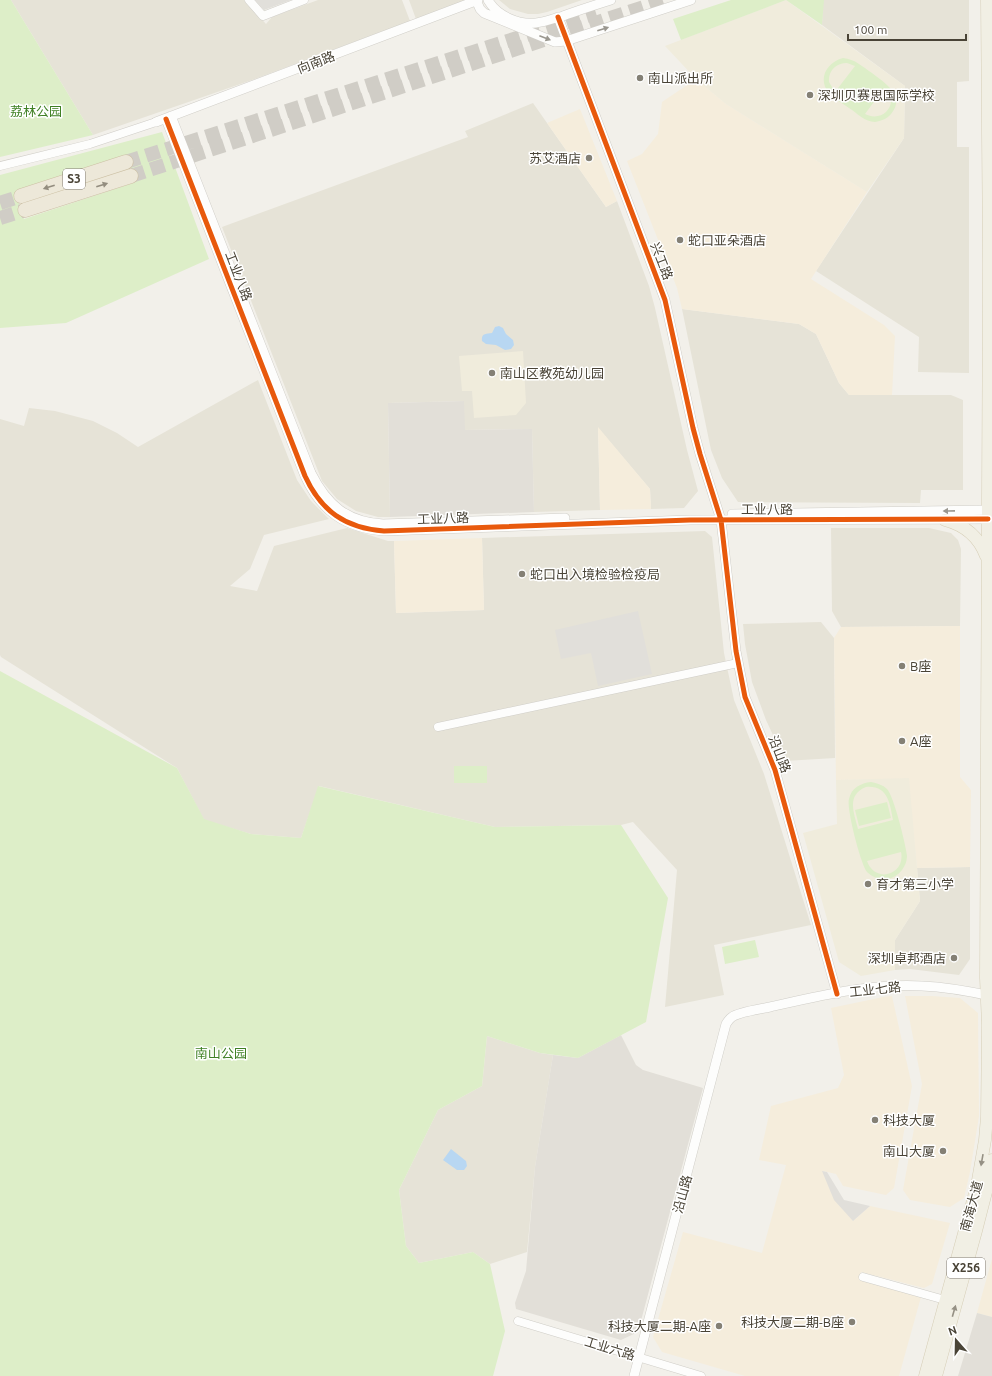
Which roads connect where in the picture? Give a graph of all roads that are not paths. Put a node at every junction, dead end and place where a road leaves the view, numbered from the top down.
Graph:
1 (249, 0) edge
2 (304, 0) edge
3 (477, 0) edge
4 (488, 0) edge
5 (611, 0) edge
6 (691, 0) edge
7 (987, 0) edge
8 (558, 17) junction
9 (566, 41) junction
10 (168, 118) junction
11 (156, 122) joint
12 (126, 162) tunnel mouth
13 (0, 166) edge
14 (131, 176) tunnel mouth
15 (21, 196) tunnel mouth
16 (25, 210) tunnel mouth
17 (988, 515) junction
18 (720, 517) junction
19 (945, 520) junction
20 (988, 561) junction
21 (738, 663) junction
22 (438, 726) dead end
23 (837, 994) junction
24 (990, 996) edge
25 (735, 1015) joint
26 (992, 1160) edge
27 (863, 1277) dead end
28 (945, 1300) junction
29 (518, 1321) dead end
30 (639, 1357) junction
31 (634, 1376) edge
32 (701, 1376) edge
33 (925, 1376) edge
34 (936, 1376) edge

1 - 2 street
3 -> 9 street
3 - 10 street, 向南路
4 - 8 street
5 - 8 street
9 -> 6 street
7 - 17 main road, 南海大道 / X256
8 - 9 street, 兴工路
9 - 18 street, 兴工路
10 - 11 street, 向南路
10 - 18 street, 工业八路
11 - 13 street
12 -> 15 highway, S3
16 -> 14 highway, S3
17 -> 18 street, 工业八路
17 - 19 street, 工业八路
17 - 20 main road, 南海大道 / X256
18 - 19 street, 工业八路
18 - 21 street, 沿山路
19 - 20 main road
20 - 24 main road, 南海大道 / X256
21 - 22 street
21 - 23 street, 沿山路
23 - 24 street, 工业七路
23 - 25 street, 工业七路
24 -> 28 main road, 南海大道 / X256
25 - 30 street, 沿山路
34 -> 26 main road, 南海大道 / X256
27 - 28 street
28 - 33 main road, 南海大道 / X256
29 - 30 street, 工业六路
30 - 31 street, 沿山路
30 - 32 street, 工业六路

